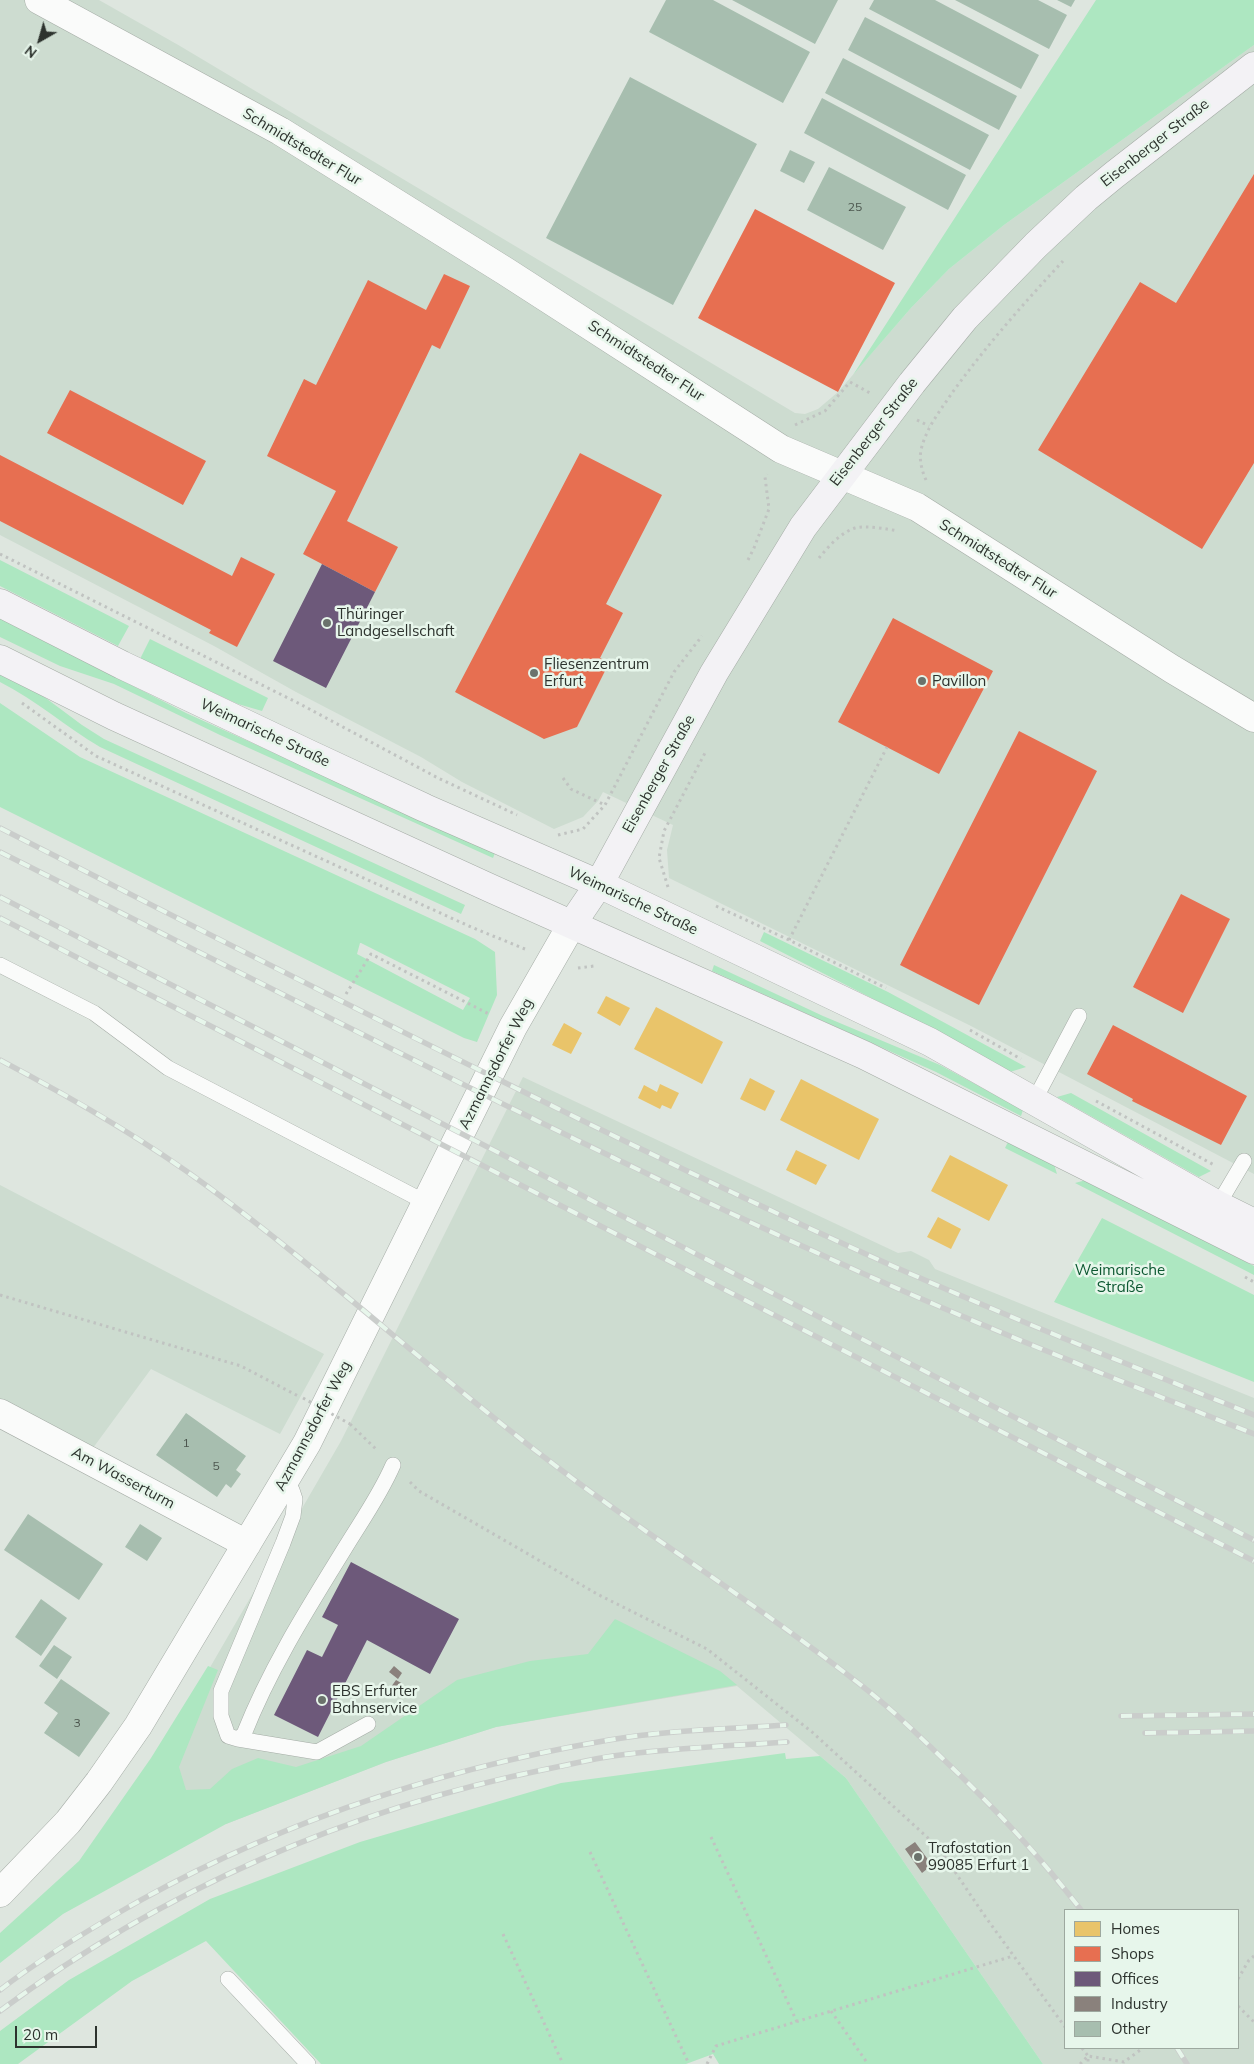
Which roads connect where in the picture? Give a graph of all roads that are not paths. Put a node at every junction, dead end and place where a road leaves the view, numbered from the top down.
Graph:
1 (39, 0) edge
2 (1254, 66) edge
3 (840, 476) junction
4 (0, 602) edge
5 (0, 658) edge
6 (1254, 718) edge
7 (599, 884) junction
8 (572, 924) junction
9 (0, 965) edge
10 (1079, 1016) dead end
11 (1034, 1101) junction
12 (1244, 1161) dead end
13 (427, 1203) junction
14 (1218, 1205) junction
15 (1254, 1223) edge
16 (1254, 1250) edge
17 (0, 1413) edge
18 (393, 1466) road end
19 (282, 1484) junction
20 (247, 1544) junction
21 (368, 1724) dead end
22 (238, 1739) junction
23 (0, 1893) edge
24 (228, 1979) dead end
25 (308, 2064) edge

1 - 3 street, Schmidtstedter Flur
2 - 3 main road, Eisenberger Straße
3 - 6 street, Schmidtstedter Flur
3 - 7 main road, Eisenberger Straße
4 - 7 main road, Weimarische Straße
5 - 8 main road
7 - 8 main road, Eisenberger Straße
7 - 11 main road, Weimarische Straße
8 - 13 street, Azmannsdorfer Weg
8 - 16 main road
9 - 13 lane
10 - 11 lane
11 - 14 main road, Weimarische Straße
12 - 14 lane
13 - 19 street, Azmannsdorfer Weg
14 - 15 main road, Weimarische Straße
17 - 20 street, Am Wasserturm
18 - 22 lane
19 - 20 street, Azmannsdorfer Weg
19 - 22 lane
20 - 23 street, Azmannsdorfer Weg
21 - 22 lane
24 - 25 lane

